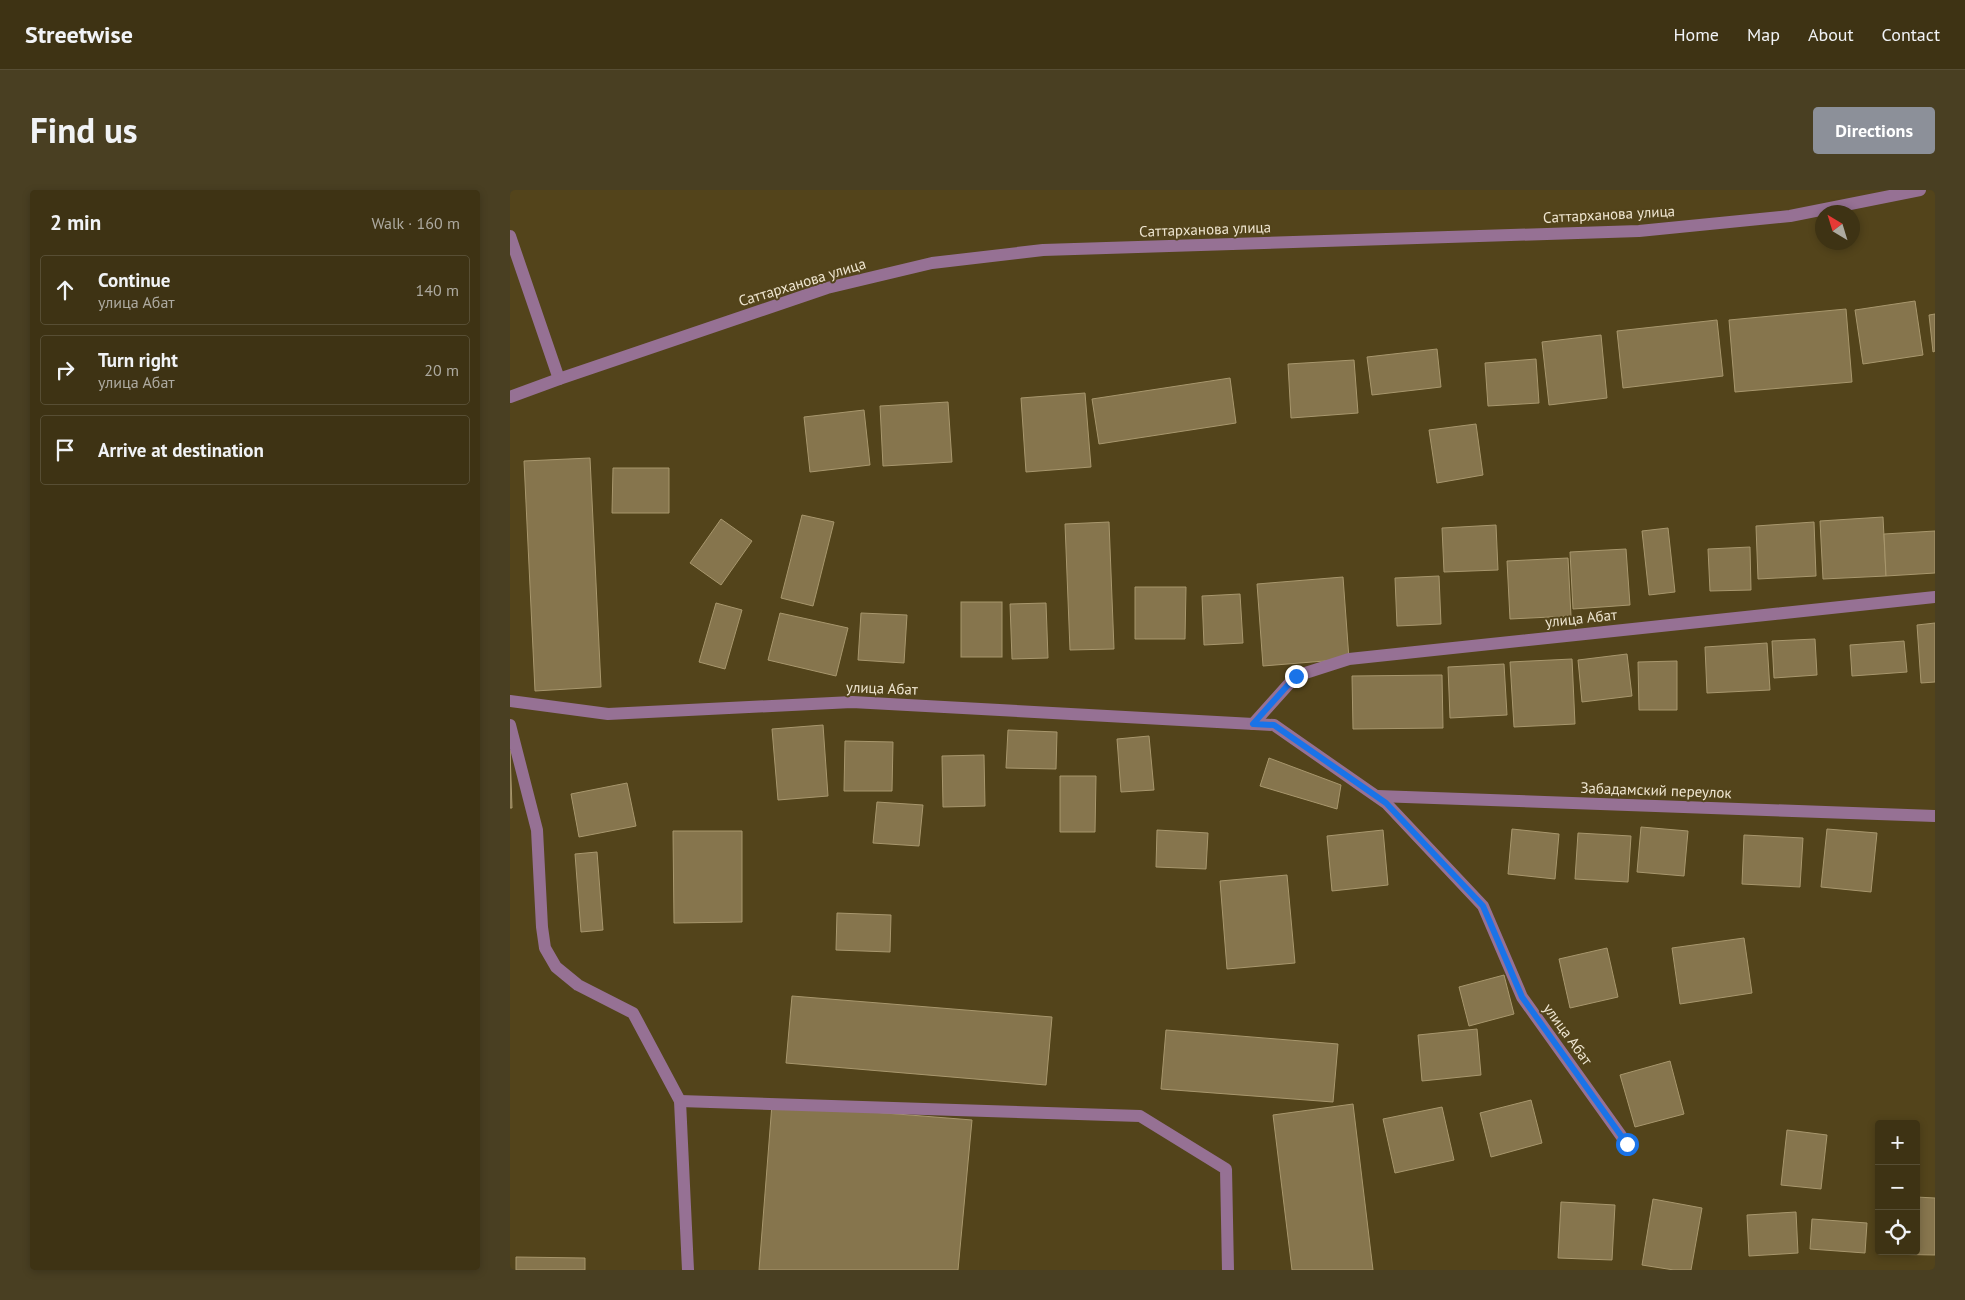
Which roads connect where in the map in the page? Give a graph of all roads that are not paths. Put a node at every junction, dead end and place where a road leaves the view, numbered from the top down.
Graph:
1 (1920, 190) edge
2 (510, 236) edge
3 (559, 379) junction
4 (510, 397) edge
5 (1935, 597) edge
6 (510, 701) edge
7 (1253, 724) junction
8 (510, 725) edge
9 (1377, 796) junction
10 (1935, 816) edge
11 (680, 1101) junction
12 (1627, 1144) dead end
13 (688, 1270) edge
14 (1228, 1270) edge

1 - 3 street, Саттарханова улица
2 - 3 street
3 - 4 street, Саттарханова улица
5 - 7 street, улица Абат
6 - 7 street, улица Абат
7 - 9 street, улица Абат
8 - 11 street
9 - 10 street, Забадамский переулок
9 - 12 street, улица Абат
11 - 13 street
11 - 14 street

